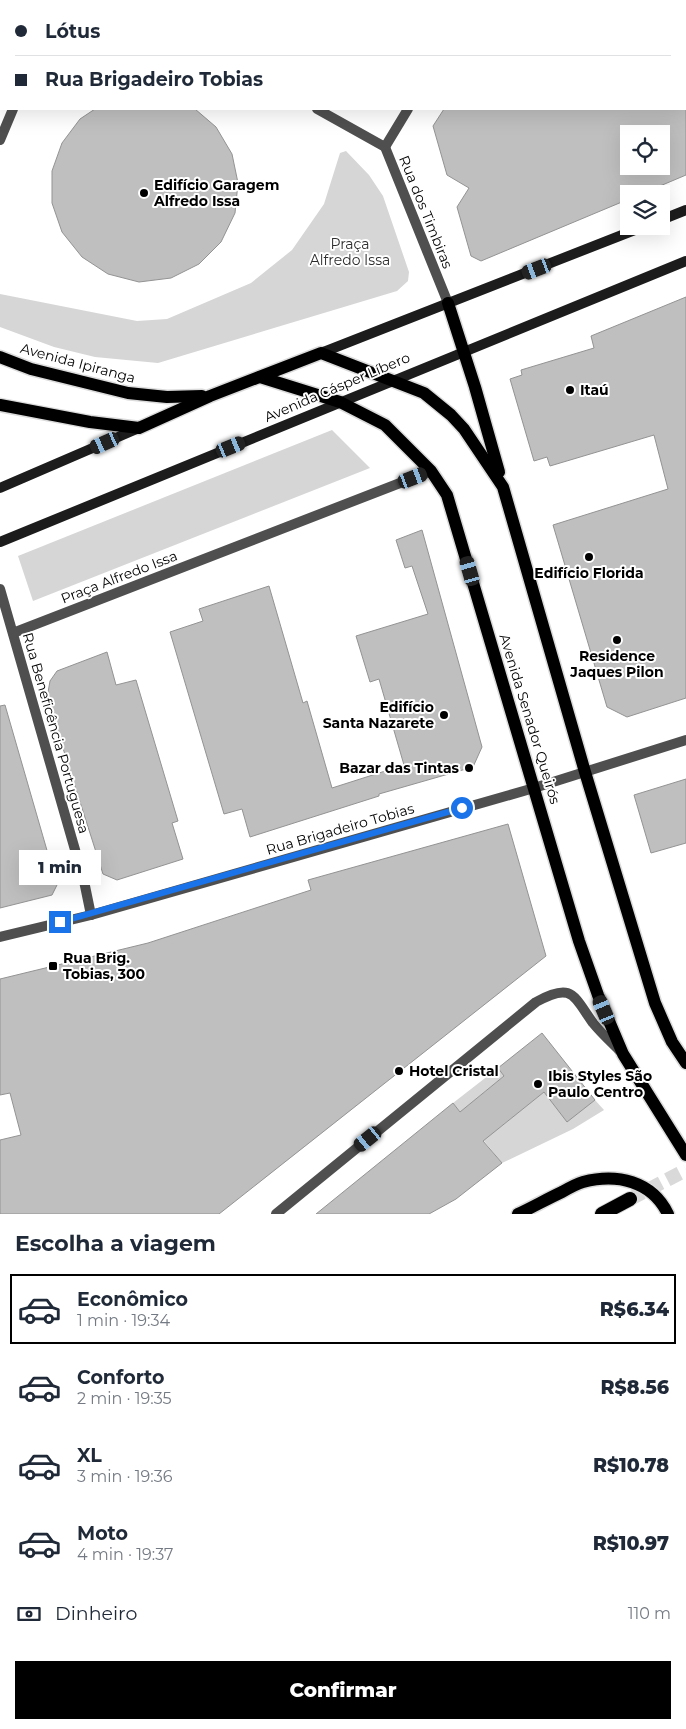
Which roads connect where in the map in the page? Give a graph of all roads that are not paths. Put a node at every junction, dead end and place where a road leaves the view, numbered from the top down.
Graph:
1 (12, 110) edge
2 (320, 110) edge
3 (407, 110) edge
4 (0, 140) edge
5 (385, 147) junction
6 (686, 210) edge
7 (670, 216) edge
8 (621, 235) edge
9 (686, 261) edge
10 (448, 303) junction
11 (464, 352) junction
12 (322, 353) junction
13 (0, 357) edge
14 (260, 377) junction
15 (392, 380) junction
16 (210, 396) junction
17 (340, 402) junction
18 (0, 405) edge
19 (140, 428) junction
20 (431, 471) junction
21 (503, 487) junction
22 (0, 488) edge
23 (0, 542) edge
24 (0, 589) edge
25 (13, 633) junction
26 (686, 740) edge
27 (585, 772) junction
28 (534, 788) junction
29 (91, 915) junction
30 (0, 937) edge
31 (623, 1054) junction
32 (686, 1063) edge
33 (686, 1155) edge
34 (630, 1199) tunnel mouth
35 (276, 1214) edge
36 (518, 1214) edge
37 (602, 1214) edge
38 (668, 1214) edge

1 - 4 street
2 - 5 street, Rua dos Timbiras
3 - 5 street
5 - 10 street, Rua dos Timbiras
6 - 7 main road
8 - 10 main road
9 - 11 main road, Avenida Cásper Líbero
10 - 11 main road
10 - 12 main road
11 - 15 main road, Avenida Cásper Líbero
11 - 21 main road
12 - 14 main road
12 - 15 main road
13 - 16 main road, Avenida Ipiranga
14 - 16 main road
14 - 17 main road, Avenida Senador Queirós
15 - 17 main road, Avenida Cásper Líbero
15 - 21 main road
16 - 19 main road
17 - 20 main road, Avenida Senador Queirós
17 - 23 main road, Avenida Cásper Líbero
18 - 19 main road
19 - 22 main road
20 - 25 street, Praça Alfredo Issa
20 - 28 main road, Avenida Senador Queirós
21 - 27 main road
24 - 25 street, Rua Beneficência Portuguesa
25 - 29 street, Rua Beneficência Portuguesa
26 - 27 street, Rua Brigadeiro Tobias
27 - 28 street, Rua Brigadeiro Tobias
27 - 32 main road
28 - 29 street, Rua Brigadeiro Tobias
28 - 31 main road, Avenida Senador Queirós
29 - 30 street, Rua Brigadeiro Tobias
31 - 33 main road, Avenida Senador Queirós
31 - 35 street
34 - 37 highway
36 - 38 main road

